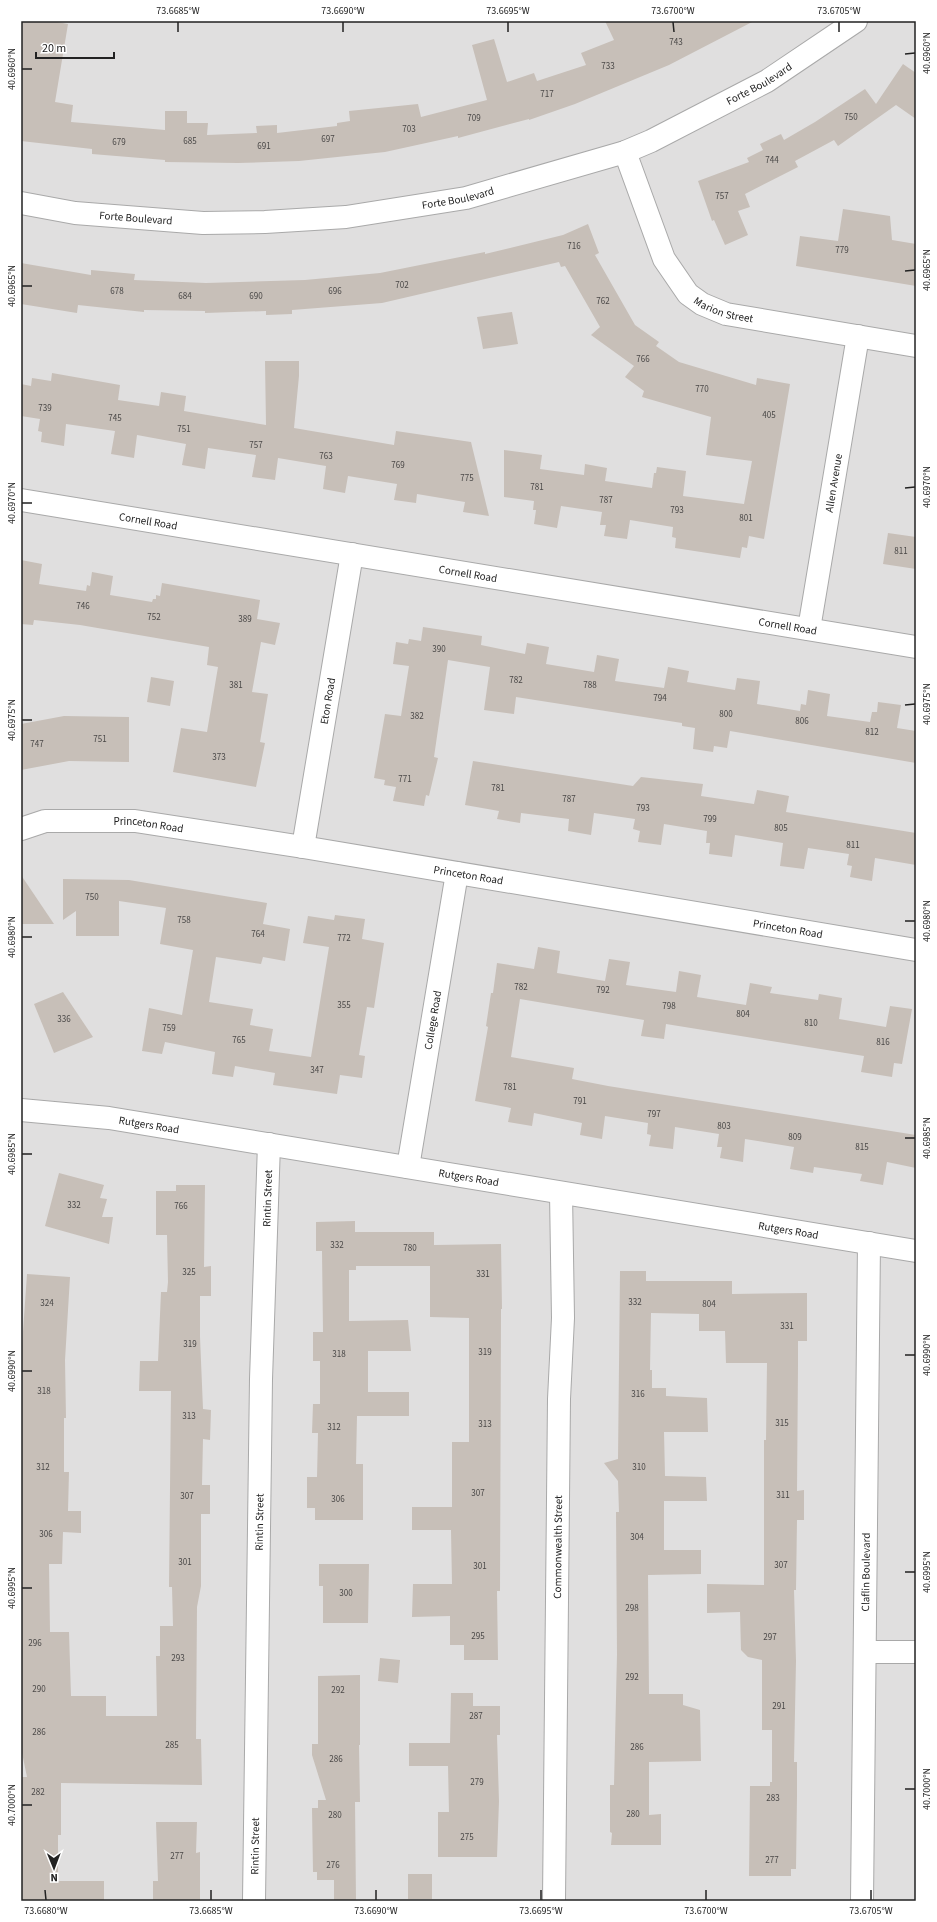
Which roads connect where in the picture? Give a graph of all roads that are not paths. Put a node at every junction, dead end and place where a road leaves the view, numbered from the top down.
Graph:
1 (856, 21) edge
2 (625, 152) junction
3 (21, 203) edge
4 (858, 336) junction
5 (916, 346) edge
6 (21, 500) edge
7 (352, 554) junction
8 (808, 629) junction
9 (916, 647) edge
10 (21, 829) edge
11 (303, 847) junction
12 (457, 873) junction
13 (916, 950) edge
14 (21, 1110) edge
15 (269, 1144) junction
16 (408, 1167) junction
17 (561, 1193) junction
18 (869, 1243) junction
19 (916, 1251) edge
20 (866, 1652) junction
21 (916, 1652) edge
22 (254, 1901) edge
23 (554, 1901) edge
24 (862, 1901) edge

1 - 2 street, Forte Boulevard
2 - 3 street, Forte Boulevard
2 - 4 street, Marion Street
4 - 5 street, Marion Street
4 - 8 street, Allen Avenue
6 - 7 street, Cornell Road
7 - 8 street, Cornell Road
7 - 11 street, Eton Road
8 - 9 street, Cornell Road
10 - 11 street, Princeton Road
11 - 12 street, Princeton Road
12 - 13 street, Princeton Road
12 - 16 street, College Road
14 - 15 street, Rutgers Road
15 - 16 street, Rutgers Road
15 - 22 street, Rintin Street
16 - 17 street, Rutgers Road
17 - 18 street, Rutgers Road
17 - 23 street, Commonwealth Street
18 - 19 street, Rutgers Road
18 - 20 street, Claflin Boulevard
20 - 21 street
20 - 24 street, Claflin Boulevard

